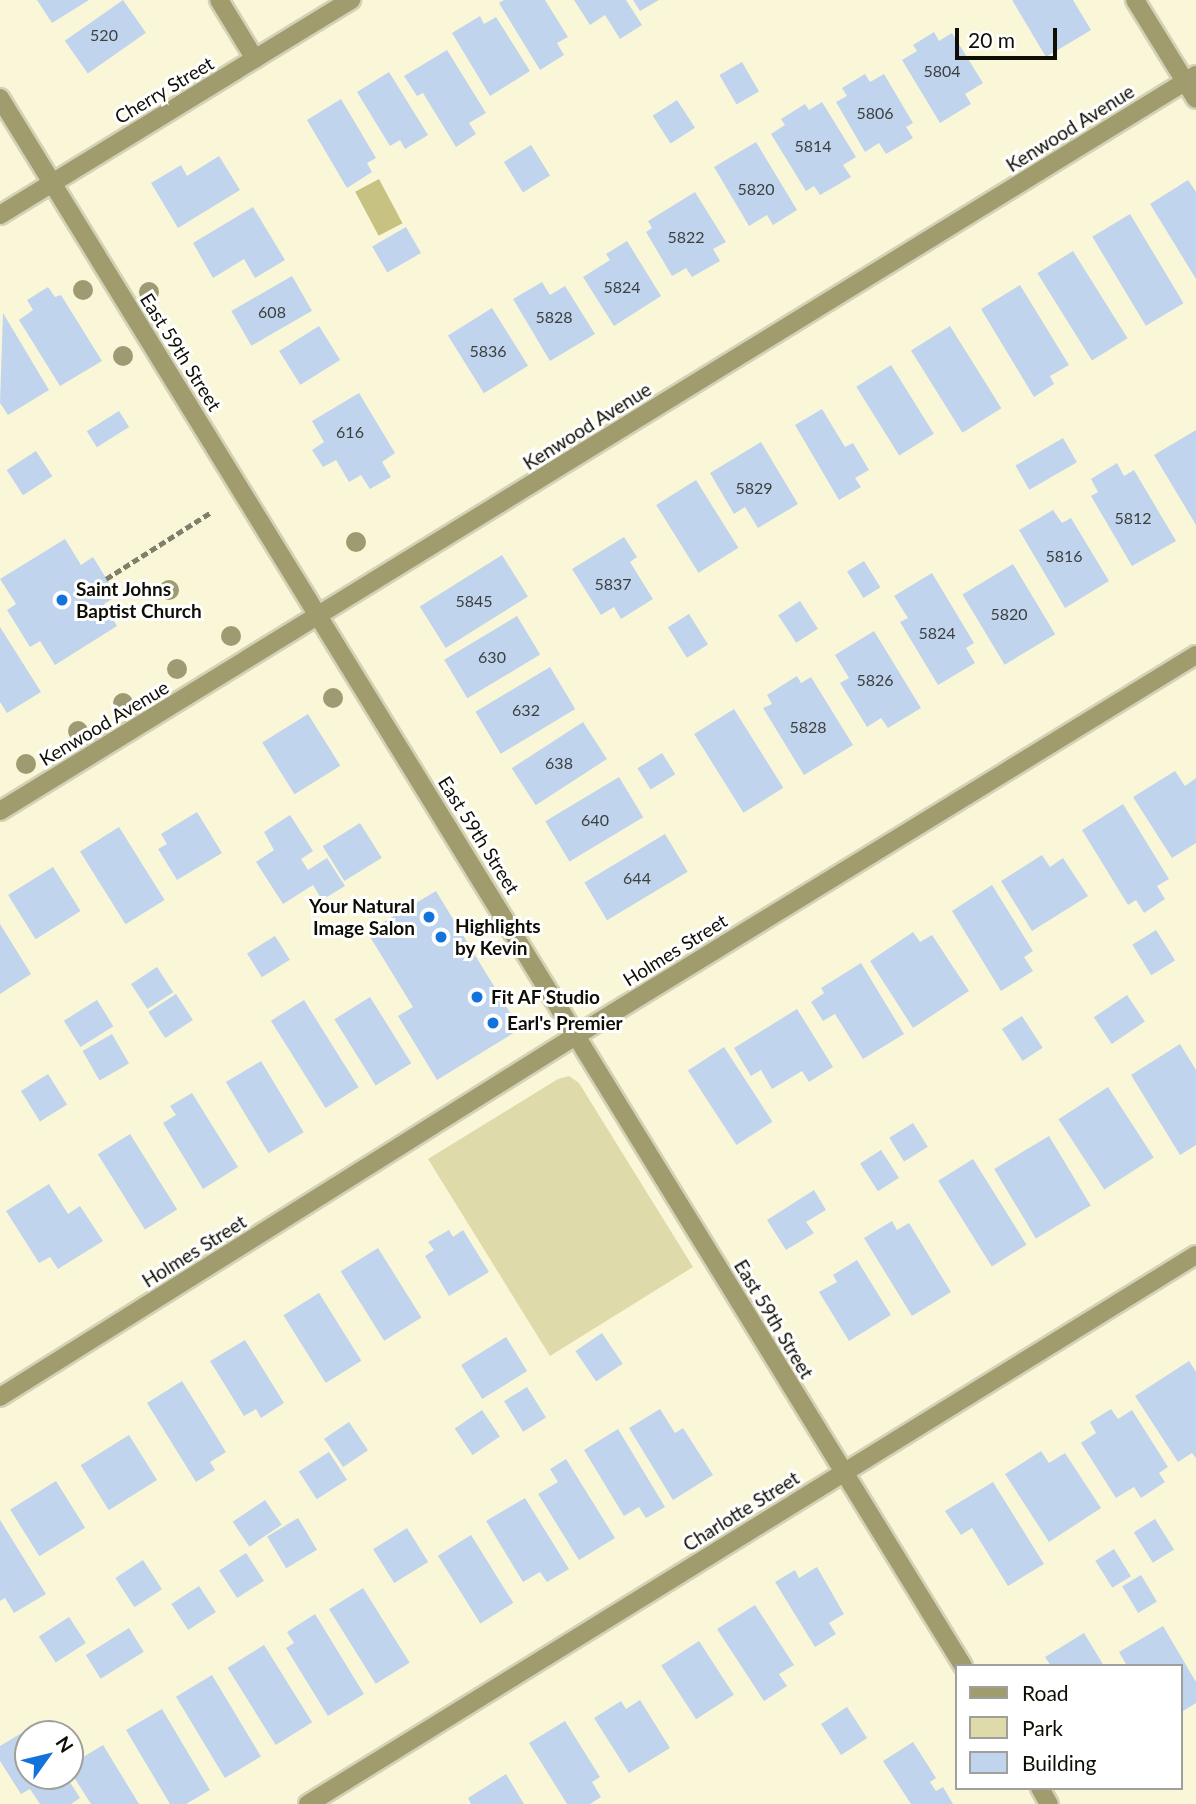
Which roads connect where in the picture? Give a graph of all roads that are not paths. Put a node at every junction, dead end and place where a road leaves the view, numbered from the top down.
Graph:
1 (219, 0) edge
2 (351, 0) edge
3 (1135, 0) edge
4 (255, 59) junction
5 (1191, 78) edge
6 (0, 98) edge
7 (1196, 99) edge
8 (52, 183) junction
9 (0, 215) edge
10 (320, 615) junction
11 (1196, 655) edge
12 (0, 811) edge
13 (577, 1035) junction
14 (1196, 1255) edge
15 (0, 1397) edge
16 (844, 1473) junction
17 (963, 1664) edge
18 (308, 1804) edge

1 - 4 street
2 - 4 street, Cherry Street
3 - 5 street
4 - 8 street, Cherry Street
5 - 7 street
5 - 10 street, Kenwood Avenue
6 - 8 street, East 59th Street
8 - 9 street, Cherry Street
8 - 10 street, East 59th Street
10 - 12 street, Kenwood Avenue
10 - 13 street, East 59th Street
11 - 13 street, Holmes Street
13 - 15 street, Holmes Street
13 - 16 street, East 59th Street
14 - 16 street, Charlotte Street
16 - 17 street, East 59th Street
16 - 18 street, Charlotte Street

